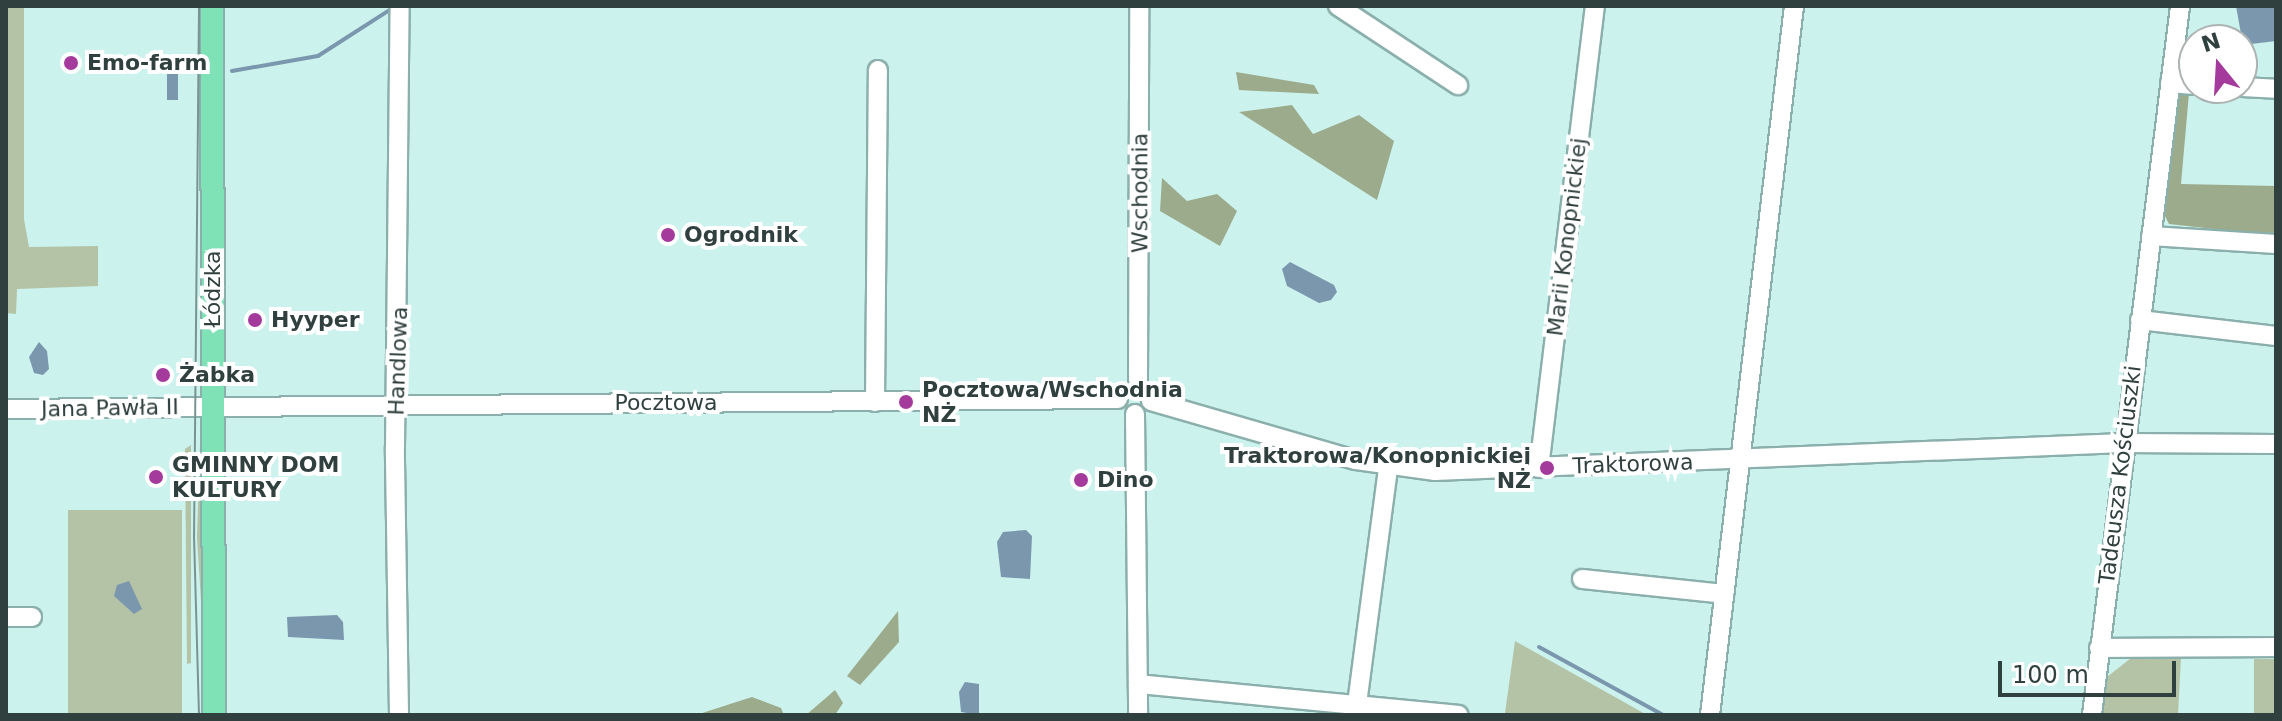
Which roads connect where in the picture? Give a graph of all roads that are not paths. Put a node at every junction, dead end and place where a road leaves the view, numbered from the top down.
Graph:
1 (212, 6) edge
2 (400, 6) edge
3 (1139, 6) edge
4 (1338, 6) edge
5 (1595, 6) edge
6 (1794, 6) edge
7 (2180, 6) edge
8 (878, 70) dead end
9 (2170, 83) junction
10 (2178, 84) edge
11 (1458, 85) dead end
12 (2151, 236) junction
13 (2276, 244) edge
14 (2140, 320) junction
15 (2276, 336) edge
16 (1138, 380) junction
17 (1118, 399) junction
18 (1151, 401) junction
19 (875, 402) junction
20 (396, 405) junction
21 (214, 407) junction
22 (6, 409) edge
23 (1135, 414) junction
24 (2123, 443) junction
25 (2276, 444) edge
26 (1738, 460) junction
27 (1388, 467) junction
28 (1539, 468) junction
29 (1582, 579) dead end
30 (1724, 594) junction
31 (6, 617) edge
32 (32, 617) dead end
33 (2276, 647) edge
34 (2099, 648) junction
35 (1138, 684) junction
36 (1357, 704) junction
37 (214, 715) edge
38 (399, 715) edge
39 (1138, 715) edge
40 (1459, 715) edge
41 (1710, 715) edge
42 (2092, 715) edge

1 - 21 main road, Łódzka
2 - 20 street, Handlowa
3 - 16 street, Wschodnia
4 - 11 street
5 - 28 street, Marii Konopnickiej
6 - 26 street
7 - 9 street, Tadeusza Kościuszki
8 - 19 street
9 - 10 street
9 - 12 street, Tadeusza Kościuszki
12 - 13 street
12 - 14 street, Tadeusza Kościuszki
14 - 15 street
14 - 24 street, Tadeusza Kościuszki
16 - 17 street
16 - 18 street
17 - 19 street, Pocztowa
17 - 23 street
18 - 23 street
18 - 27 street, Traktorowa
19 - 20 street, Pocztowa
20 - 21 street, Pocztowa
20 - 38 street, Handlowa
21 - 22 street, Jana Pawła II
21 - 37 main road, Łódzka
23 - 35 street
24 - 25 street, Traktorowa
24 - 26 street, Traktorowa
24 - 34 street, Tadeusza Kościuszki
26 - 28 street, Traktorowa
26 - 30 street
27 - 28 street, Traktorowa
27 - 36 street
29 - 30 street
30 - 41 street
31 - 32 street
33 - 34 street
34 - 42 street, Tadeusza Kościuszki
35 - 36 street
35 - 39 street
36 - 40 street

